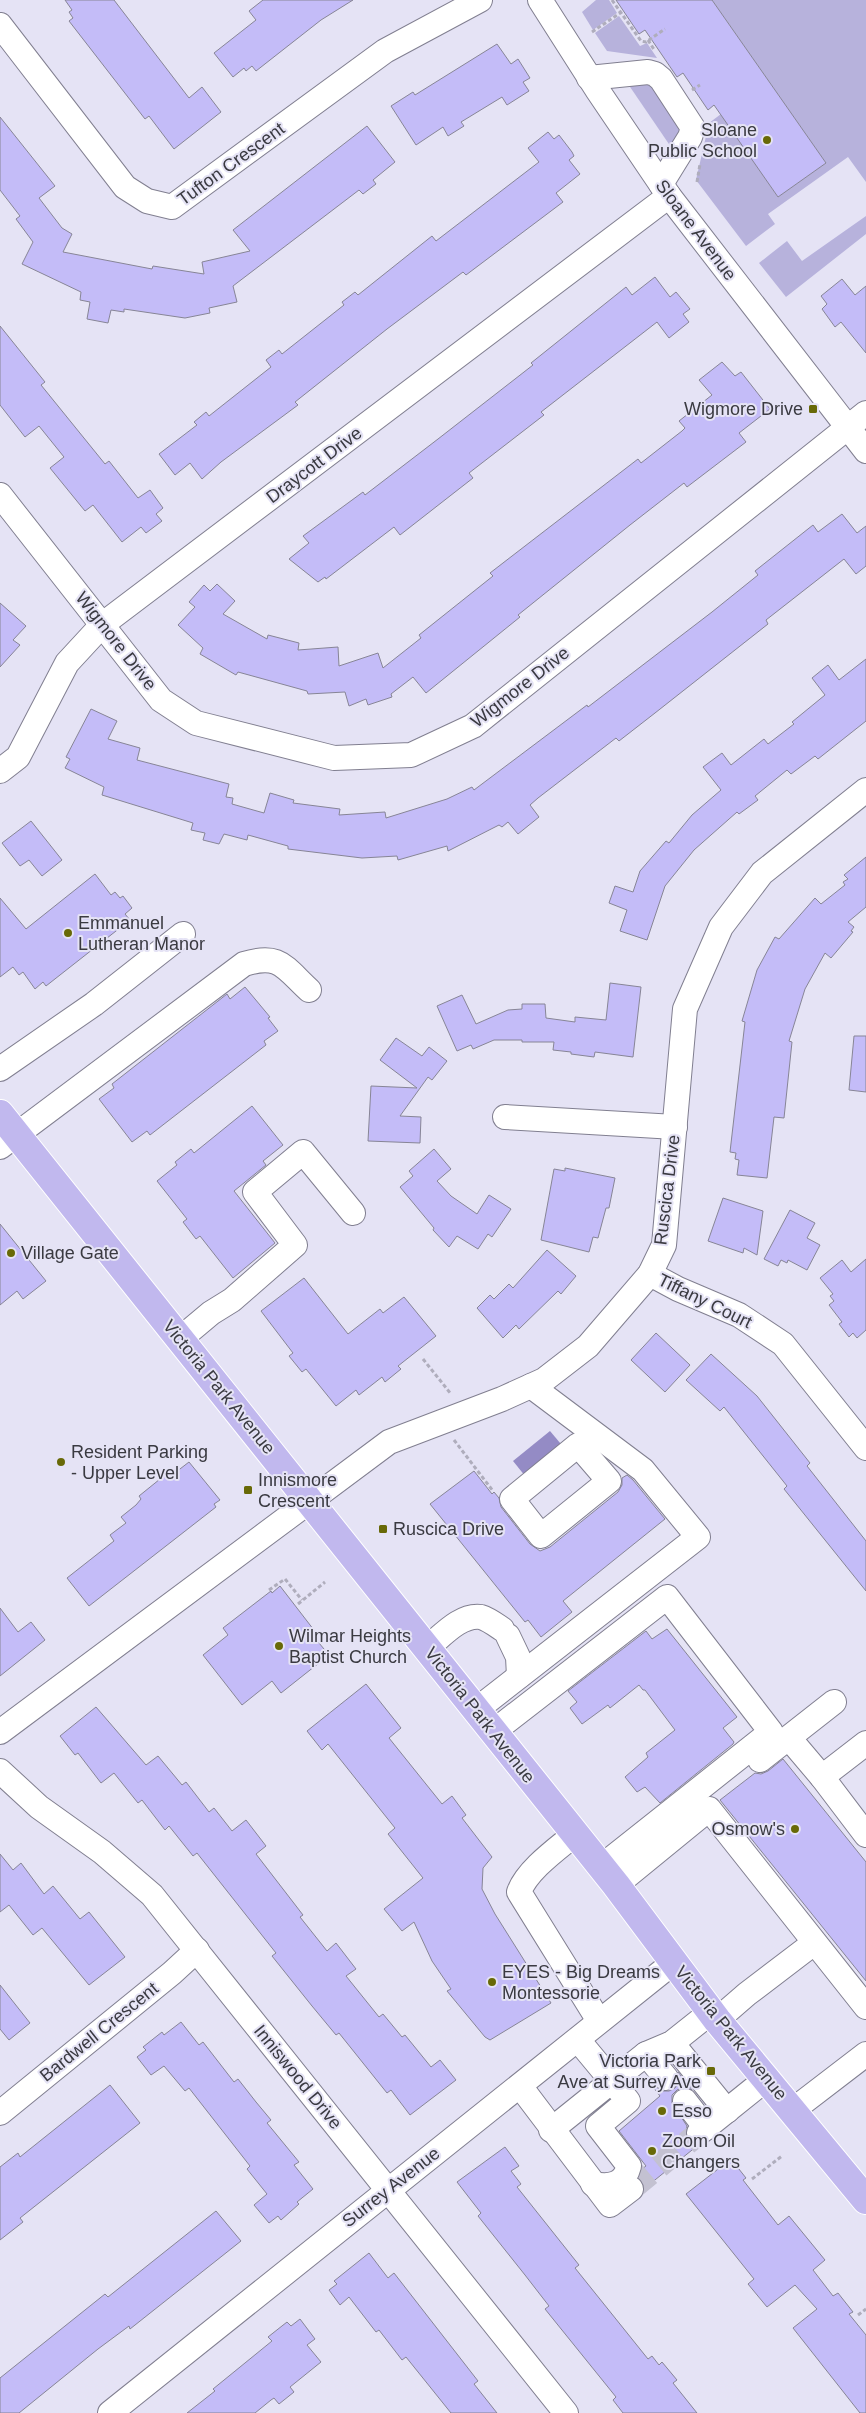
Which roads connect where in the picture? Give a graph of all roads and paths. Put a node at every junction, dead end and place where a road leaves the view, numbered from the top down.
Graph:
1 (480, 0) edge
2 (540, 0) edge
3 (612, 0) edge
4 (620, 13) junction
5 (0, 25) edge
6 (665, 29) dead end
7 (592, 32) dead end
8 (589, 78) junction
9 (665, 190) junction
10 (866, 413) edge
11 (847, 427) junction
12 (866, 451) edge
13 (0, 495) edge
14 (103, 624) junction
15 (0, 771) edge
16 (866, 790) edge
17 (183, 934) dead end
18 (310, 990) dead end
19 (0, 1069) edge
20 (0, 1114) edge
21 (505, 1117) dead end
22 (675, 1127) junction
23 (9, 1141) edge
24 (353, 1213) dead end
25 (650, 1274) junction
26 (180, 1339) junction
27 (423, 1359) dead end
28 (531, 1386) junction
29 (466, 1412) junction
30 (441, 1422) junction
31 (862, 1443) edge
32 (632, 1462) junction
33 (609, 1481) junction
34 (512, 1499) junction
35 (310, 1500) junction
36 (325, 1582) dead end
37 (269, 1590) dead end
38 (302, 1600) junction
39 (298, 1604) dead end
40 (427, 1648) junction
41 (520, 1676) junction
42 (834, 1702) dead end
43 (476, 1710) junction
44 (0, 1732) edge
45 (493, 1732) junction
46 (789, 1738) junction
47 (866, 1743) edge
48 (0, 1771) edge
49 (822, 1777) junction
50 (709, 1809) junction
51 (864, 1828) edge
52 (574, 1834) junction
53 (608, 1876) junction
54 (814, 1943) junction
55 (197, 1950) junction
56 (674, 1962) junction
57 (866, 2007) edge
58 (714, 2016) junction
59 (599, 2021) junction
60 (578, 2040) junction
61 (672, 2043) junction
62 (646, 2054) junction
63 (866, 2054) edge
64 (666, 2078) dead end
65 (765, 2080) junction
66 (612, 2081) junction
67 (520, 2086) junction
68 (685, 2101) dead end
69 (793, 2110) junction
70 (727, 2112) junction
71 (0, 2113) edge
72 (551, 2130) junction
73 (782, 2156) dead end
74 (752, 2179) dead end
75 (593, 2184) junction
76 (631, 2188) tunnel mouth
77 (388, 2189) junction
78 (866, 2200) edge
79 (866, 2309) edge
80 (858, 2315) dead end
81 (110, 2413) edge
82 (566, 2413) edge

1 - 5 street, Tufton Crescent
2 - 8 street, Sloane Avenue
3 - 4 path
4 - 6 path
4 - 7 path
8 - 9 street, Sloane Avenue
8 - 9 street
9 - 11 street, Sloane Avenue
9 - 14 street, Draycott Drive
10 - 11 street, Wigmore Drive
11 - 12 street, Sloane Avenue
11 - 14 street, Wigmore Drive
13 - 14 street, Wigmore Drive
14 - 15 street, Draycott Drive
16 - 22 street, Ruscica Drive
17 - 19 street
18 - 23 street
20 - 23 main road, Victoria Park Avenue
21 - 22 street
22 - 25 street, Ruscica Drive
23 - 26 main road, Victoria Park Avenue
24 - 26 street
25 - 28 street, Ruscica Drive
25 - 31 street, Tiffany Court
26 - 35 main road, Victoria Park Avenue
27 - 29 path
28 - 29 street, Ruscica Drive
28 - 32 street
29 - 30 street, Ruscica Drive
30 - 34 path
30 - 35 street, Ruscica Drive
32 - 33 street
32 - 41 street
33 - 34 street
33 - 34 street
35 - 40 main road, Victoria Park Avenue
35 - 44 street
36 - 38 path
37 - 38 path
38 - 39 path
40 - 41 street
40 - 43 main road, Victoria Park Avenue
41 - 43 street
42 - 46 street
43 - 45 main road, Victoria Park Avenue
45 - 52 main road, Victoria Park Avenue
45 - 53 street
46 - 49 street
46 - 50 street
47 - 49 street
48 - 55 street, Inniswood Drive
49 - 51 street
50 - 53 street
50 - 54 street
52 - 53 main road, Victoria Park Avenue
52 - 59 street
53 - 56 main road, Victoria Park Avenue
54 - 57 street
54 - 58 street
55 - 71 street, Bardwell Crescent
55 - 77 street, Inniswood Drive
56 - 58 main road, Victoria Park Avenue
56 - 59 street, Surrey Avenue
58 - 61 street
58 - 65 main road, Victoria Park Avenue
59 - 60 street, Surrey Avenue
60 - 66 street
60 - 67 street, Surrey Avenue
61 - 62 street
61 - 70 street
62 - 64 street
62 - 66 street
63 - 69 street
65 - 69 main road, Victoria Park Avenue
65 - 70 street
66 - 72 street
66 - 75 street
67 - 72 street
67 - 77 street, Surrey Avenue
68 - 70 street
69 - 78 main road, Victoria Park Avenue
72 - 75 street
73 - 74 path
75 - 76 street
77 - 81 street, Surrey Avenue
77 - 82 street, Inniswood Drive
79 - 80 path

